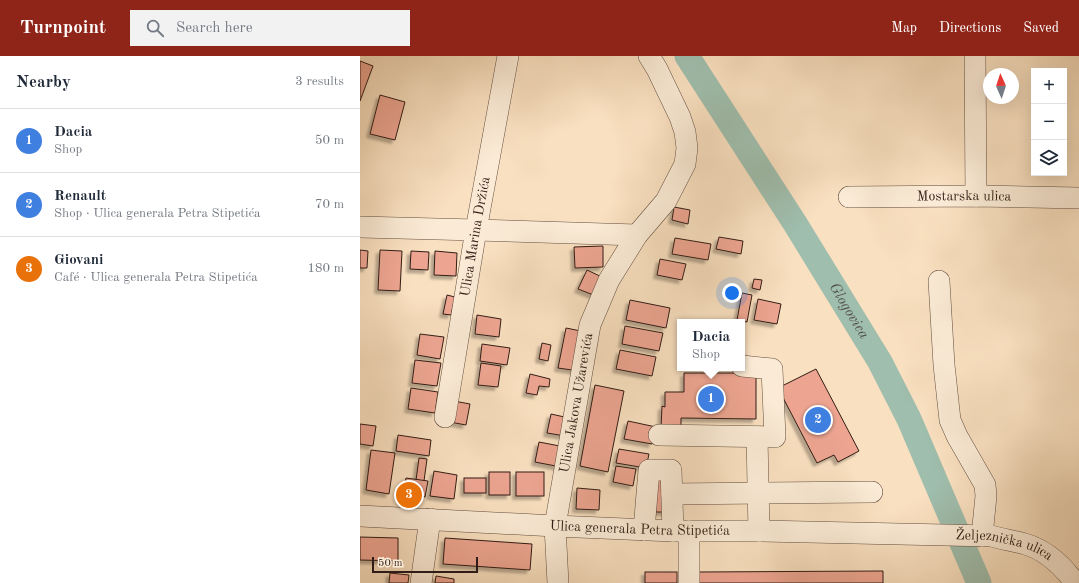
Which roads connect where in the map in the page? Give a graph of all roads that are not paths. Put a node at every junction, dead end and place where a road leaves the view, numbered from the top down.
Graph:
1 (508, 56) edge
2 (649, 56) edge
3 (974, 56) edge
4 (976, 196) junction
5 (849, 197) dead end
6 (1079, 198) edge
7 (360, 227) edge
8 (476, 230) junction
9 (637, 235) junction
10 (939, 281) dead end
11 (745, 366) edge
12 (445, 417) dead end
13 (659, 435) dead end
14 (757, 437) junction
15 (872, 492) dead end
16 (758, 493) junction
17 (672, 494) junction
18 (360, 516) edge
19 (430, 519) junction
20 (554, 526) junction
21 (644, 530) junction
22 (681, 531) junction
23 (759, 531) junction
24 (929, 535) joint
25 (987, 536) junction
26 (421, 583) edge
27 (558, 583) edge
28 (689, 583) edge
29 (1075, 583) edge

1 - 8 street, Ulica Marina Držića
2 - 9 street, Ulica Jakova Užarevića
3 - 4 street
4 - 5 street, Mostarska ulica
4 - 6 street, Mostarska ulica
7 - 8 street
8 - 9 street
8 - 12 street, Ulica Marina Držića
9 - 20 street, Ulica Jakova Užarevića
10 - 25 street
11 - 14 street
13 - 14 street
14 - 16 street
15 - 16 street
16 - 17 street
16 - 23 street
17 - 21 street
17 - 22 street
18 - 19 street, Ulica generala Petra Stipetića
19 - 20 street, Ulica generala Petra Stipetića
19 - 26 street
20 - 21 street, Ulica generala Petra Stipetića
20 - 27 street, Ulica Jakova Užarevića
21 - 22 street, Ulica generala Petra Stipetića
22 - 23 street, Ulica generala Petra Stipetića
22 - 28 street
23 - 24 street, Ulica generala Petra Stipetića
24 - 25 street, Željeznička ulica
25 - 29 street, Željeznička ulica

